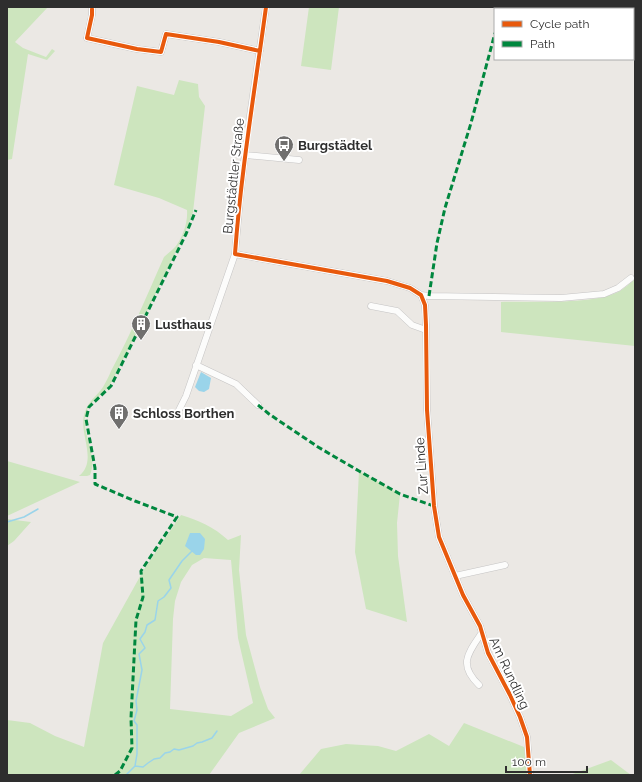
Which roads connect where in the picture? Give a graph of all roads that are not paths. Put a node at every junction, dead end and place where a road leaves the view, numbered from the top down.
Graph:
1 (266, 7) edge
2 (92, 9) dead end
3 (260, 51) junction
4 (245, 155) junction
5 (299, 160) dead end
6 (235, 254) junction
7 (631, 278) dead end
8 (421, 295) junction
9 (371, 306) dead end
10 (426, 330) junction
11 (196, 365) junction
12 (258, 405) dead end
13 (177, 414) dead end
14 (505, 565) dead end
15 (455, 576) junction
16 (480, 626) joint
17 (481, 634) junction
18 (479, 685) dead end
19 (530, 774) edge

1 - 3 street, Burgstädtler Straße
2 - 3 street
3 - 4 street, Burgstädtler Straße
4 - 5 street, Burgstädtler Straße
4 - 6 street, Burgstädtler Straße
6 - 8 street, Burgstädtler Straße
6 - 11 street
7 - 8 street
8 - 10 street, Zur Linde
9 - 10 street
10 - 15 street, Zur Linde
11 - 12 street
11 - 13 street
14 - 15 street
15 - 16 street, Zur Linde
16 - 17 street, Am Rundling
17 - 18 street, Am Rundling
17 - 19 street, Am Rundling

